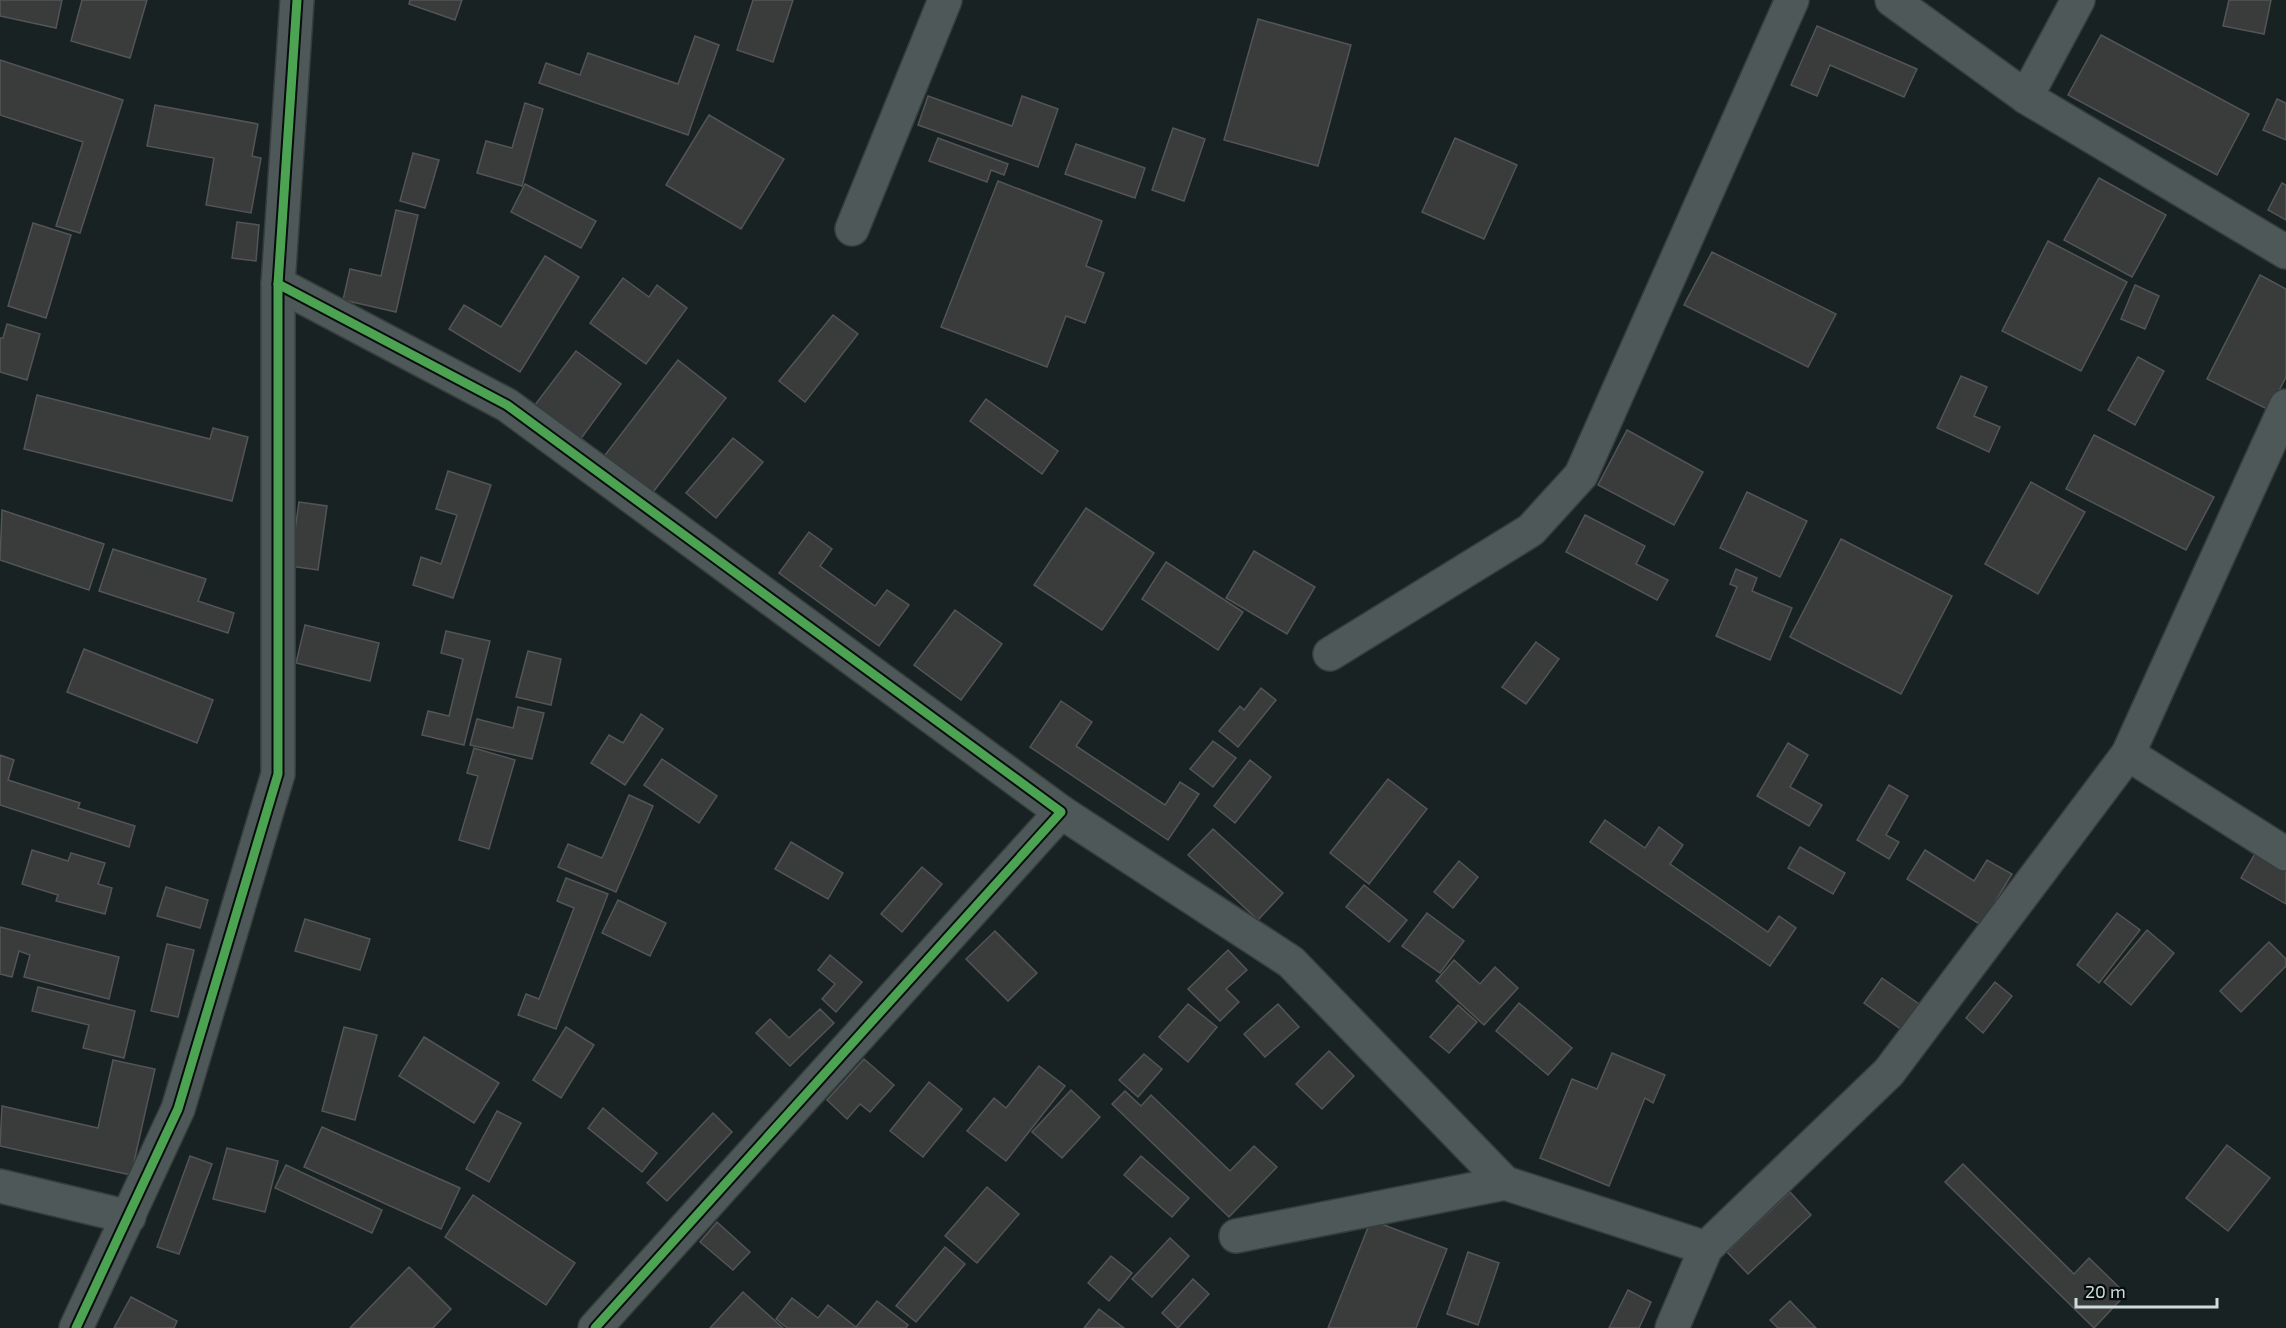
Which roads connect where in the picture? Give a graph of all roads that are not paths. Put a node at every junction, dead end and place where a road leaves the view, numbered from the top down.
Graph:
1 (297, 0) edge
2 (945, 0) edge
3 (1792, 0) edge
4 (1892, 0) edge
5 (2078, 0) edge
6 (2026, 97) junction
7 (852, 229) dead end
8 (2286, 252) edge
9 (278, 284) junction
10 (2286, 406) edge
11 (1330, 654) dead end
12 (2128, 754) junction
13 (1061, 812) junction
14 (2286, 854) edge
15 (1505, 1183) junction
16 (0, 1186) edge
17 (129, 1216) junction
18 (1236, 1236) dead end
19 (1706, 1248) junction
20 (76, 1328) edge
21 (595, 1328) edge
22 (1672, 1328) edge

1 - 9 street
2 - 7 street
3 - 11 street
4 - 6 street
5 - 6 street
6 - 8 street
9 - 13 street
9 - 17 street
10 - 12 street
12 - 14 street
12 - 19 street
13 - 15 street
13 - 21 street
15 - 18 street
15 - 19 street
16 - 17 street
17 - 20 street
19 - 22 street

